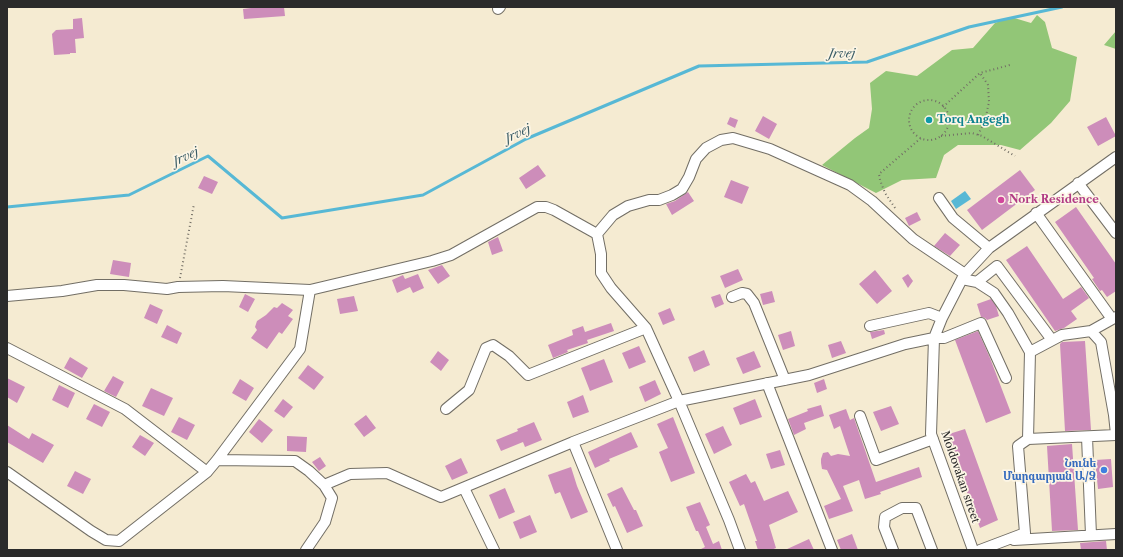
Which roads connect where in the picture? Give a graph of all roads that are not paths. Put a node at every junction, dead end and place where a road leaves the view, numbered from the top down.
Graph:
1 (1116, 157) edge
2 (1078, 183) junction
3 (939, 198) dead end
4 (1036, 213) junction
5 (1116, 233) edge
6 (597, 234) junction
7 (989, 248) junction
8 (963, 276) junction
9 (977, 282) junction
10 (310, 290) junction
11 (7, 296) edge
12 (732, 297) dead end
13 (942, 318) junction
14 (1114, 318) edge
15 (870, 326) dead end
16 (646, 328) junction
17 (1091, 331) junction
18 (934, 338) junction
19 (1052, 340) junction
20 (7, 348) edge
21 (1030, 352) junction
22 (1006, 378) dead end
23 (785, 380) junction
24 (767, 383) junction
25 (679, 401) junction
26 (446, 409) dead end
27 (860, 416) dead end
28 (1116, 435) edge
29 (1087, 437) junction
30 (933, 439) junction
31 (1028, 439) junction
32 (573, 442) junction
33 (217, 460) junction
34 (7, 472) edge
35 (207, 472) junction
36 (324, 485) junction
37 (464, 488) junction
38 (1116, 534) edge
39 (1091, 535) junction
40 (1005, 540) junction
41 (306, 550) edge
42 (494, 550) edge
43 (617, 550) edge
44 (740, 550) edge
45 (832, 550) edge
46 (894, 550) edge
47 (932, 550) edge
48 (973, 550) edge
49 (980, 550) edge

1 - 2 street, Moldovakan street
2 - 4 street, Moldovakan street
2 - 5 street
3 - 7 street
4 - 7 street, Moldovakan street
4 - 14 street
6 - 8 street
6 - 10 street
6 - 16 street
7 - 8 street, Moldovakan street
8 - 9 street
8 - 13 street, Moldovakan street
9 - 19 street
9 - 21 street
10 - 11 street
10 - 33 street
12 - 23 street
13 - 15 street
13 - 18 street, Moldovakan street
14 - 17 street
16 - 25 street
16 - 26 street
17 - 19 street
17 - 28 street
18 - 22 street
18 - 23 street
18 - 30 street, Moldovakan street
19 - 21 street
20 - 35 street
21 - 31 street
23 - 24 street
24 - 25 street
24 - 45 street
25 - 32 street
25 - 44 street
27 - 30 street
28 - 29 street
29 - 31 street
29 - 39 street
30 - 48 street, Moldovakan street
31 - 40 street
32 - 37 street
32 - 43 street
33 - 35 street
33 - 36 street
34 - 35 street
36 - 37 street
36 - 41 street
37 - 42 street
38 - 39 street
39 - 40 street
40 - 49 street
46 - 47 street

